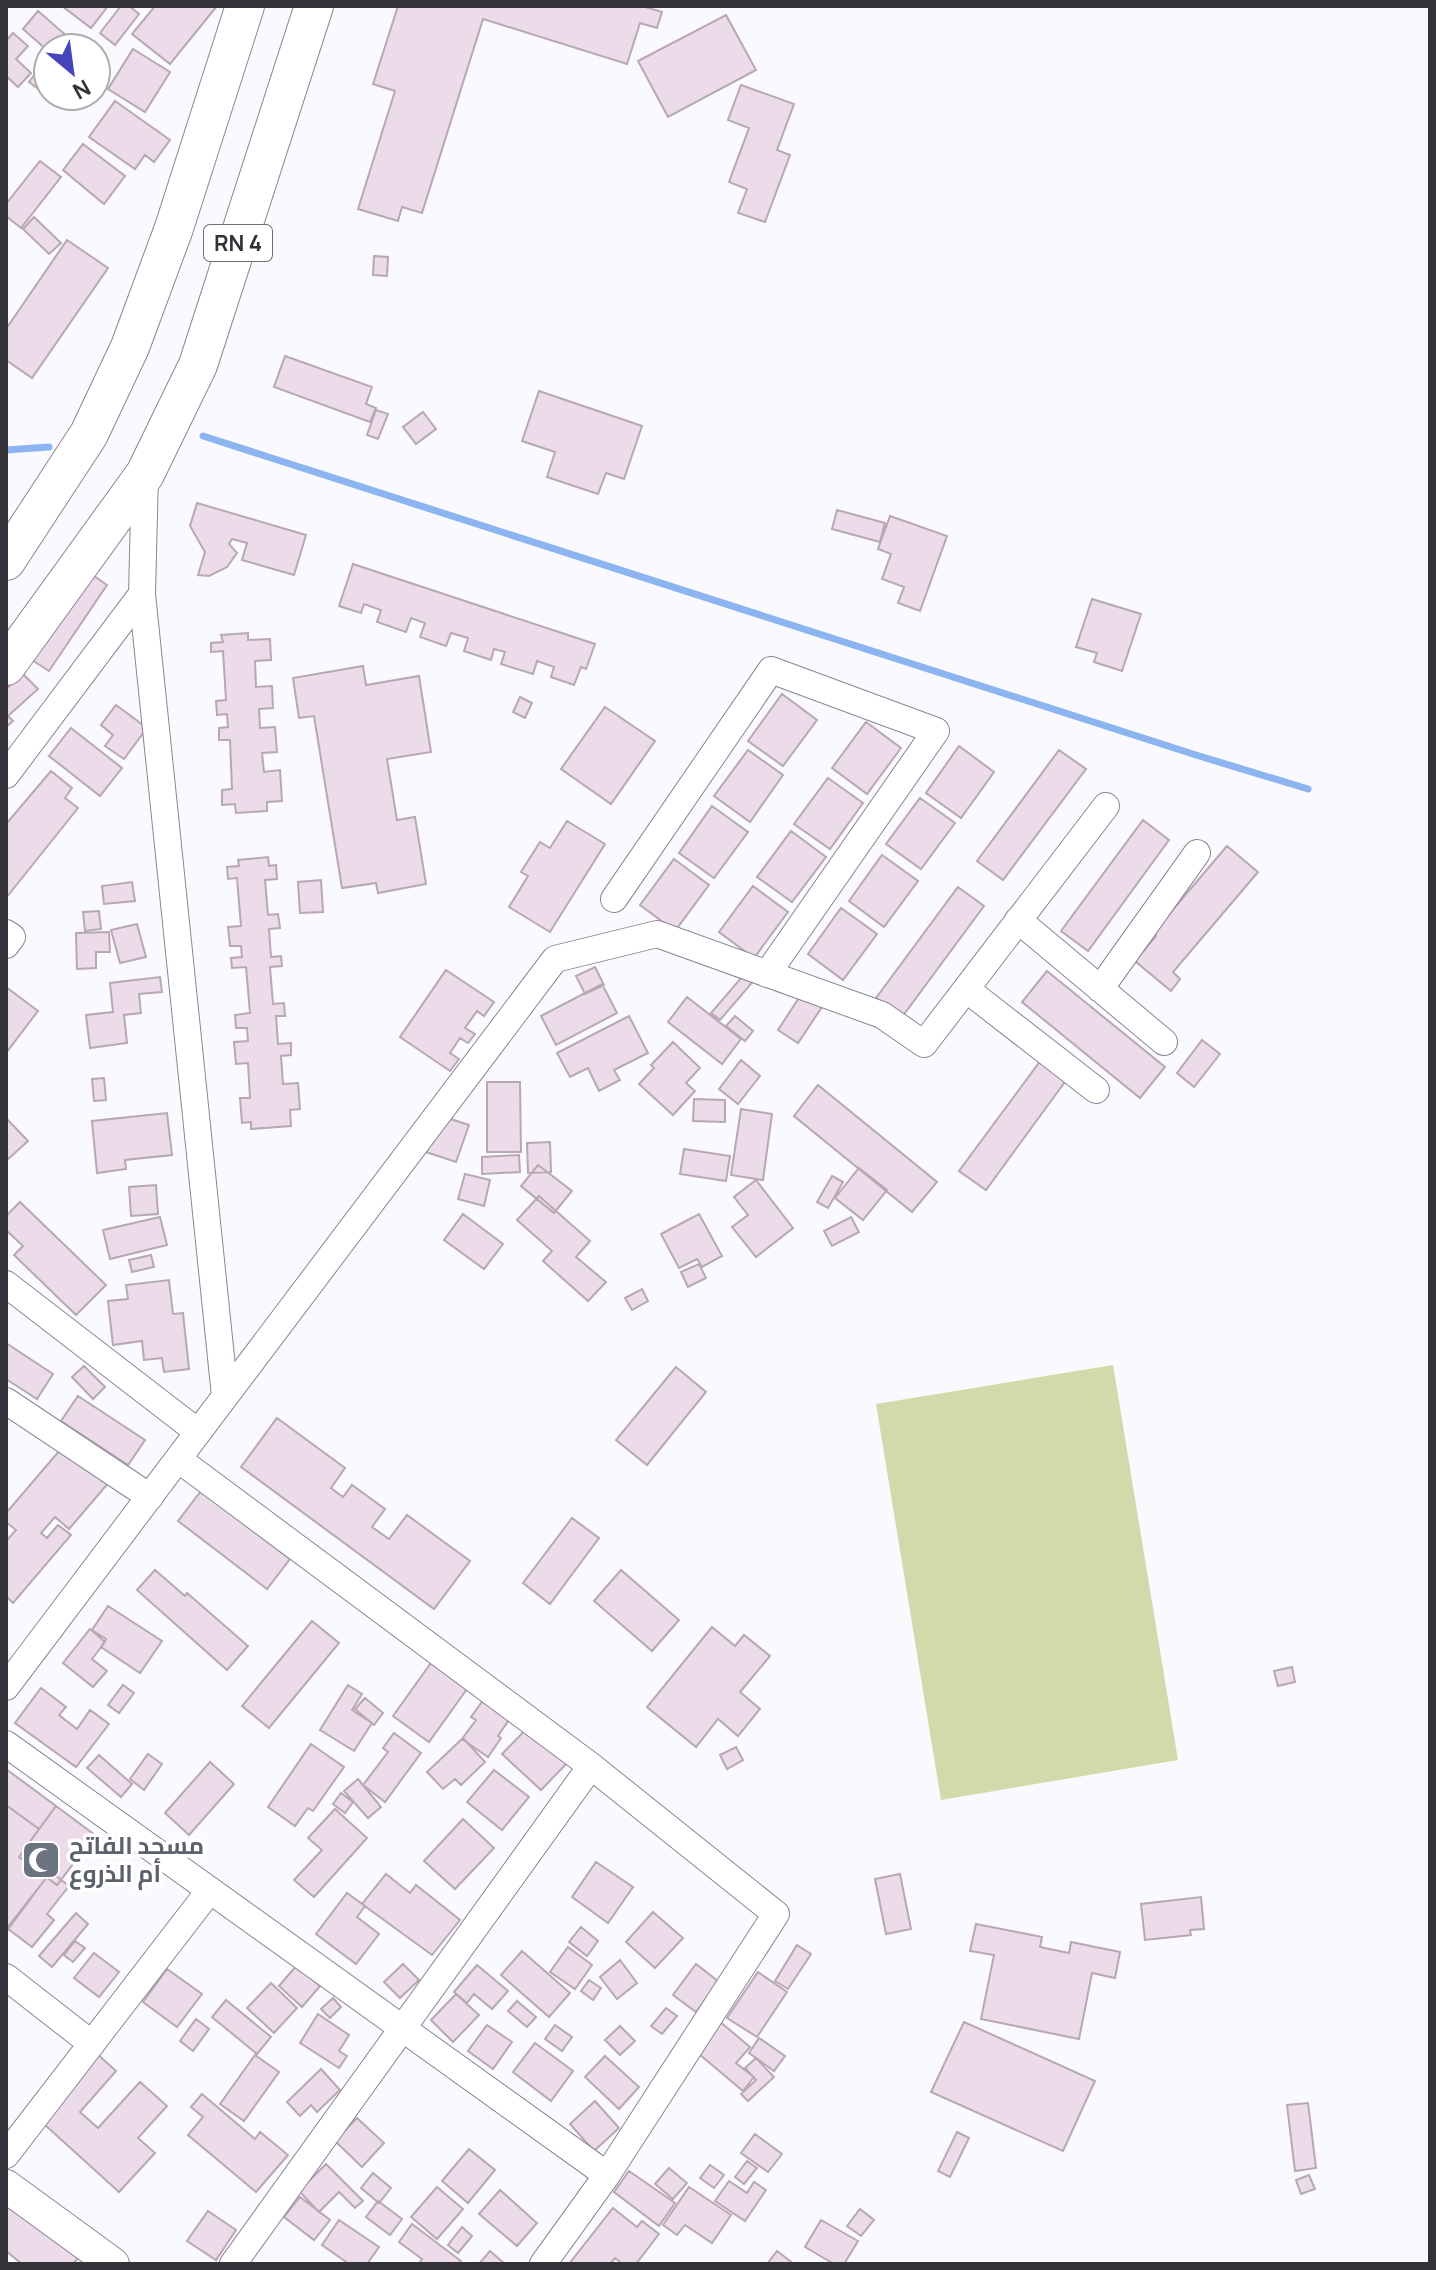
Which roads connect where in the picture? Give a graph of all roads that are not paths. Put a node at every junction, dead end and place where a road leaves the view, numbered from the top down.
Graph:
1 (245, 6) edge
2 (314, 6) edge
3 (145, 474) junction
4 (6, 561) edge
5 (142, 594) junction
6 (6, 666) edge
7 (6, 775) edge
8 (1106, 806) dead end
9 (1197, 853) dead end
10 (614, 899) dead end
11 (1018, 920) junction
12 (6, 933) edge
13 (6, 945) edge
14 (767, 974) junction
15 (966, 989) junction
16 (1100, 989) junction
17 (1164, 1042) dead end
18 (1096, 1090) dead end
19 (6, 1284) edge
20 (225, 1396) junction
21 (6, 1401) edge
22 (198, 1432) junction
23 (178, 1459) junction
24 (150, 1497) junction
25 (6, 1687) edge
26 (6, 1744) edge
27 (591, 1766) junction
28 (210, 1890) junction
29 (6, 1977) edge
30 (403, 2028) junction
31 (92, 2044) junction
32 (6, 2155) edge
33 (607, 2175) junction
34 (6, 2186) edge
35 (113, 2264) edge
36 (233, 2264) edge
37 (543, 2264) edge

1 - 4 highway, RN 4
2 - 3 highway, RN 4
3 - 5 street
3 - 6 highway, RN 4
5 - 7 street
5 - 20 street
8 - 11 street
9 - 16 street
10 - 14 street
11 - 15 street
11 - 16 street
12 - 13 street
14 - 15 street
14 - 20 street
15 - 18 street
16 - 17 street
19 - 22 street
20 - 22 street
21 - 24 street
22 - 23 street
23 - 24 street
23 - 27 street
24 - 25 street
26 - 28 street
27 - 30 street
27 - 33 street
28 - 30 street
28 - 31 street
29 - 31 street
30 - 33 street
30 - 36 street
31 - 32 street
33 - 37 street
34 - 35 main road

